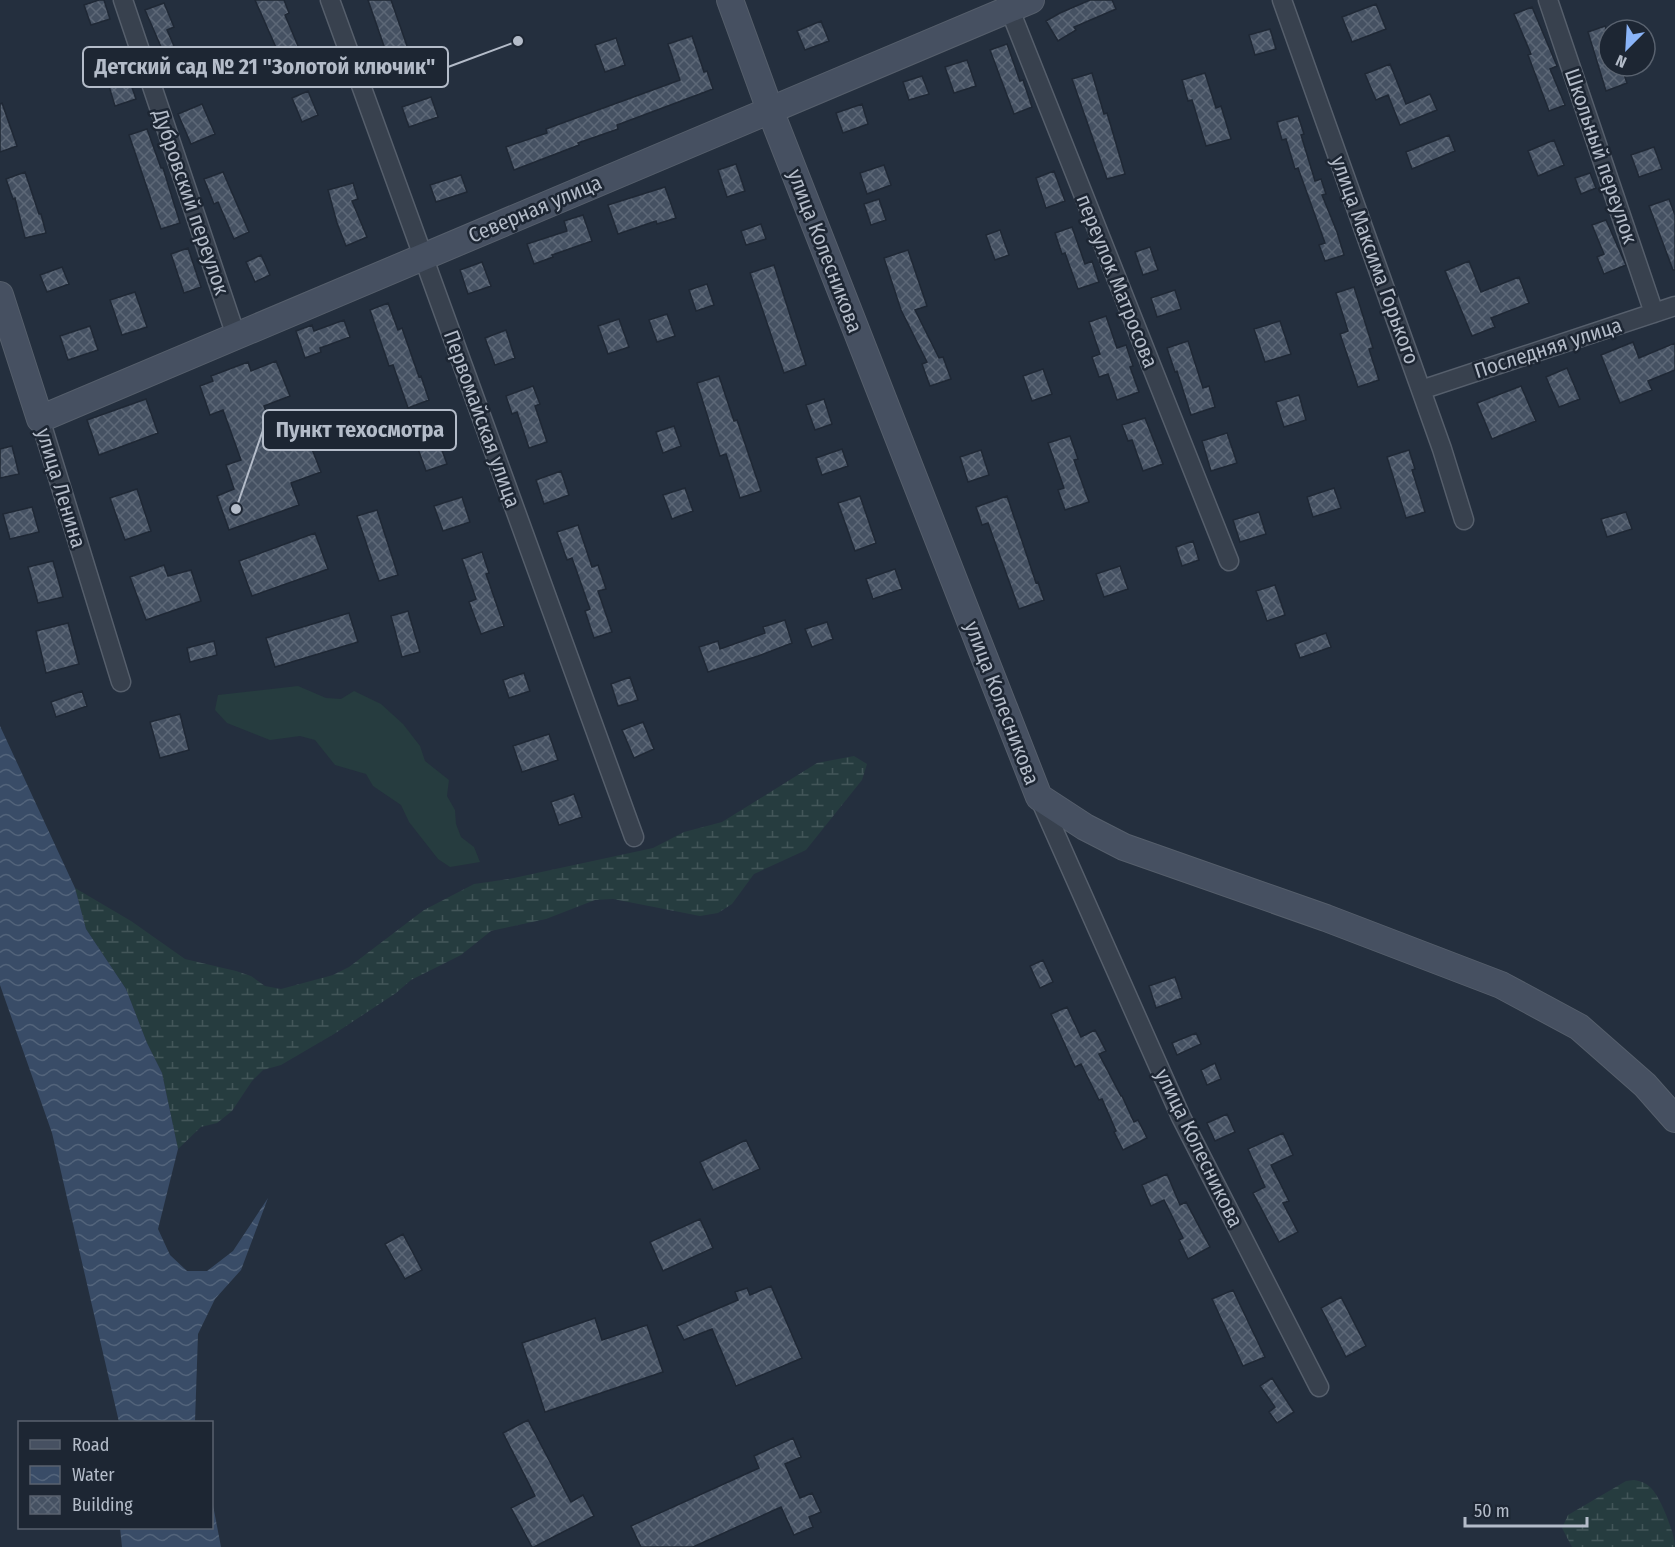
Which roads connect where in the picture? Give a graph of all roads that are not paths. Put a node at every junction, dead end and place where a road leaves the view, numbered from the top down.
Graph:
1 (123, 0) edge
2 (330, 0) edge
3 (730, 0) edge
4 (1282, 0) edge
5 (1548, 0) edge
6 (1015, 3) edge
7 (770, 110) junction
8 (423, 257) junction
9 (0, 295) edge
10 (1675, 306) edge
11 (1654, 313) junction
12 (236, 336) junction
13 (1421, 390) junction
14 (40, 419) junction
15 (1464, 520) dead end
16 (1229, 561) dead end
17 (121, 682) dead end
18 (1039, 797) junction
19 (634, 837) dead end
20 (1675, 1119) edge
21 (1319, 1387) dead end

1 - 12 street, Дубровский переулок
2 - 8 street, Первомайская улица
3 - 7 street, улица Колесникова
4 - 13 street, улица Максима Горького
5 - 11 street, Школьный переулок
6 - 7 street, Северная улица
6 - 16 street, переулок Матросова
7 - 8 street, Северная улица
7 - 18 street, улица Колесникова
8 - 12 street, Северная улица
8 - 19 street, Первомайская улица
9 - 14 street, улица Ленина
10 - 11 street, Последняя улица
11 - 13 street, Последняя улица
12 - 14 street, Северная улица
13 - 15 street, улица Максима Горького
14 - 17 street, улица Ленина
18 - 20 street
18 - 21 street, улица Колесникова

